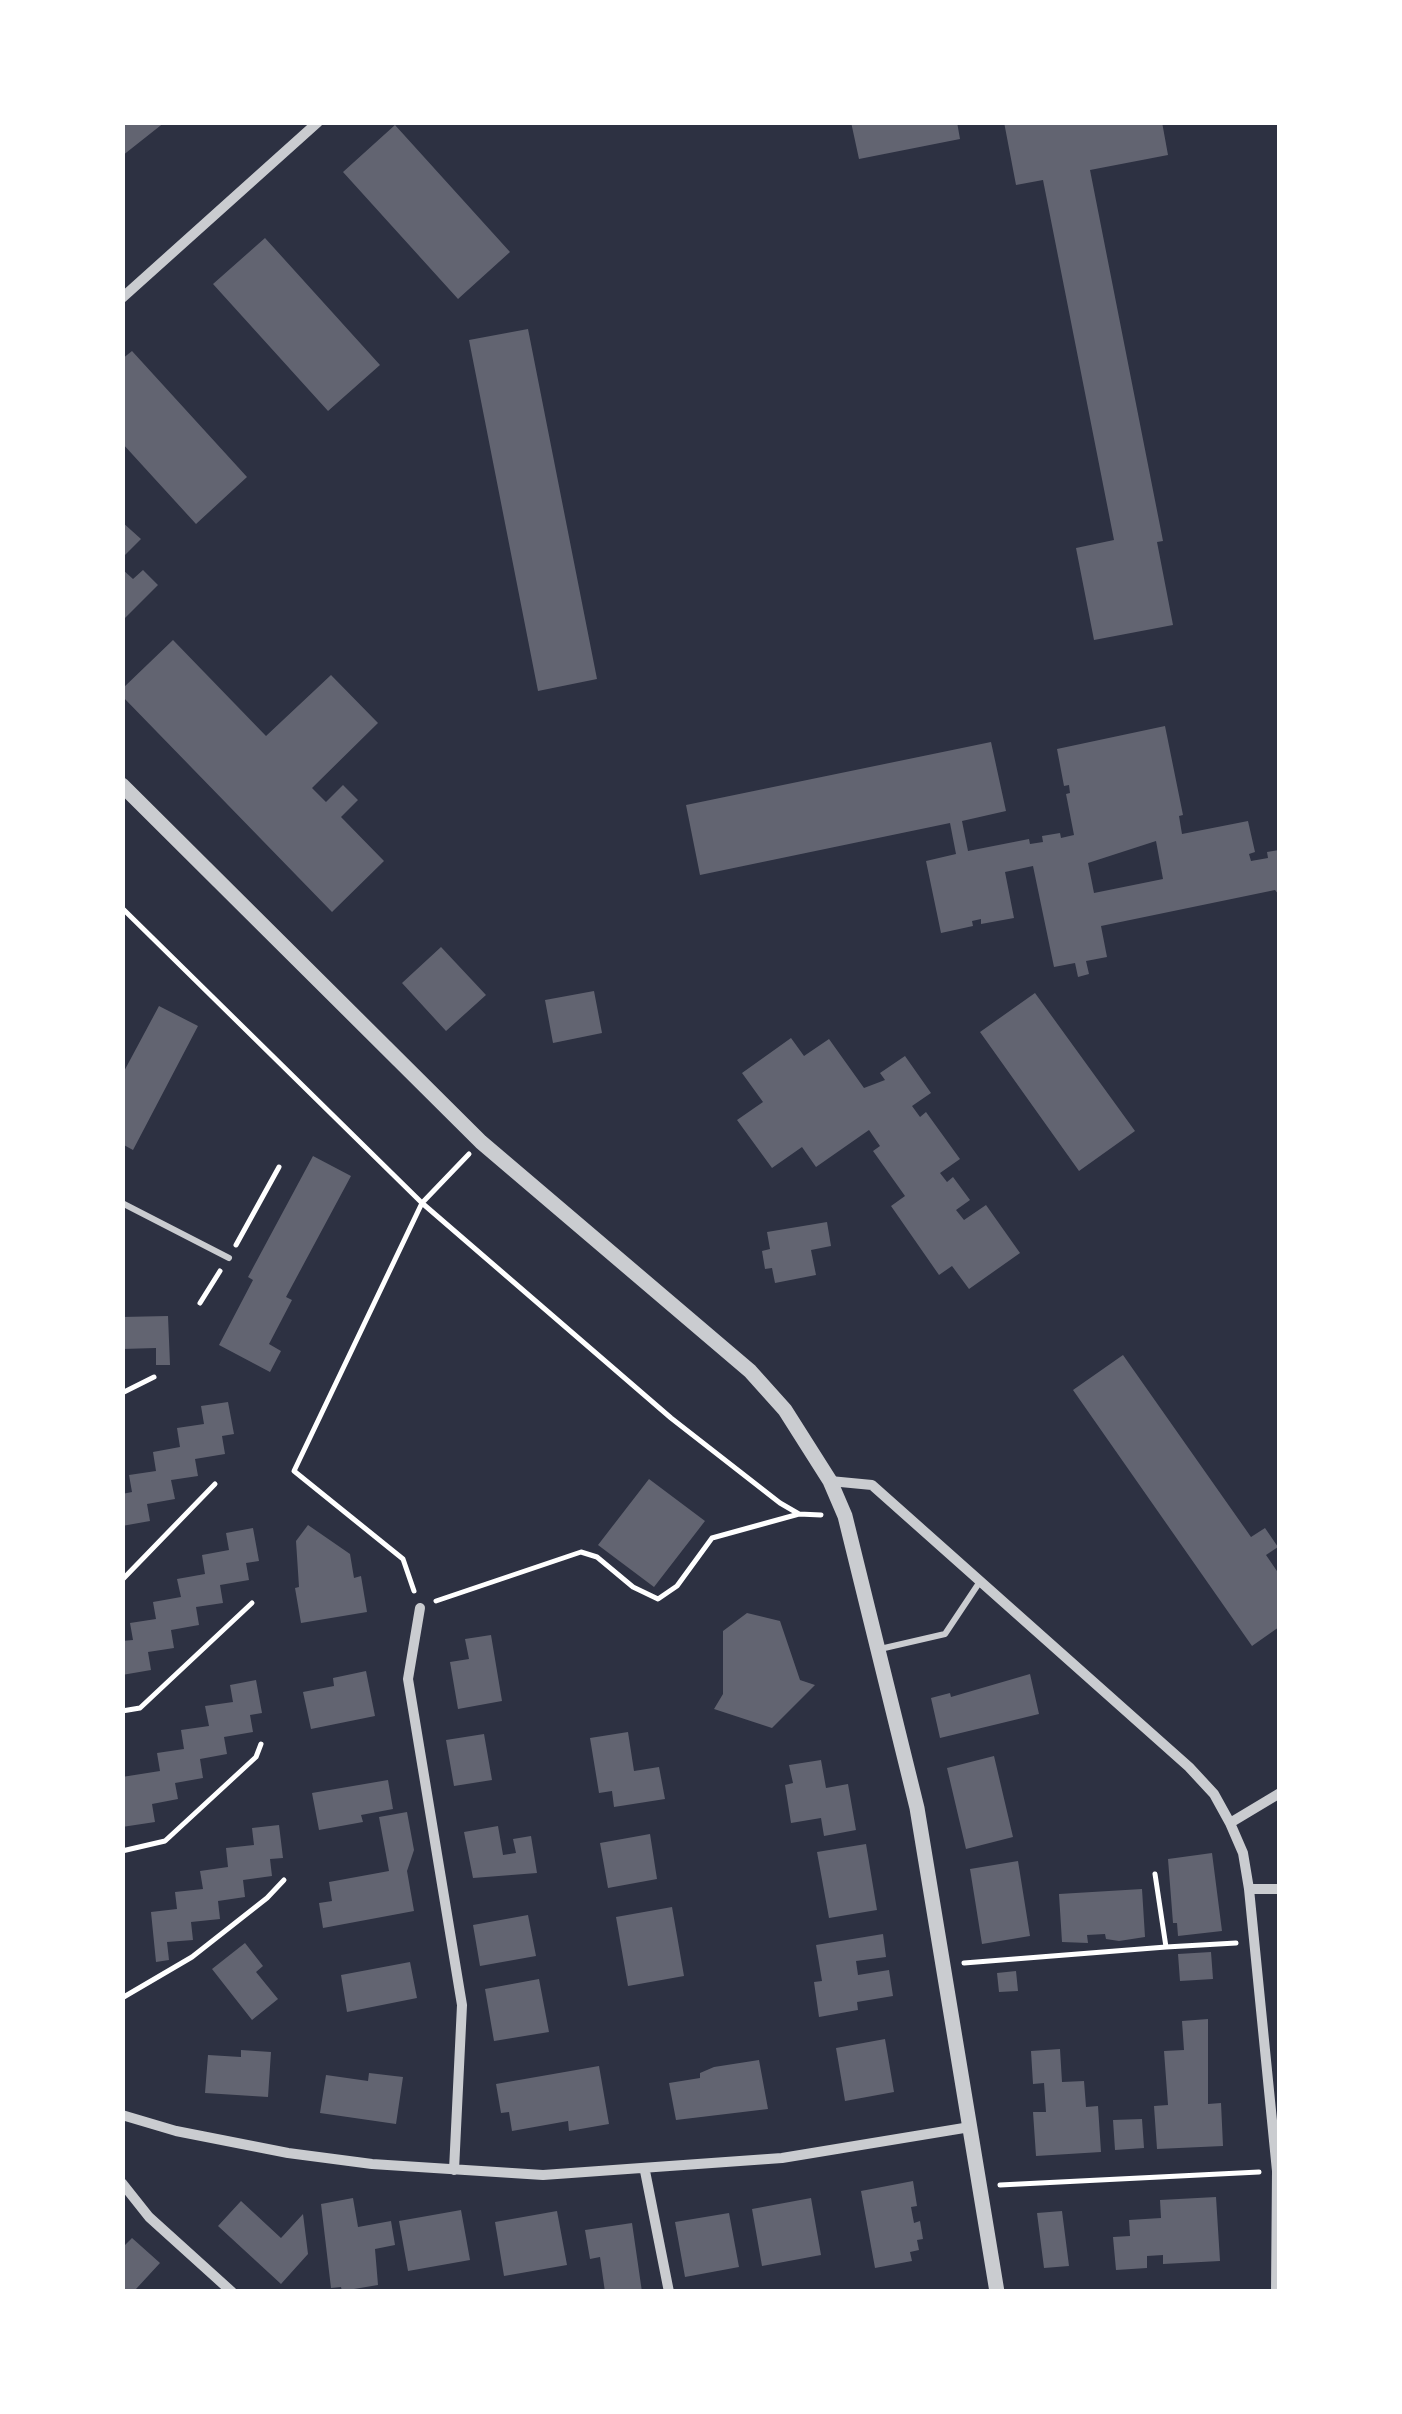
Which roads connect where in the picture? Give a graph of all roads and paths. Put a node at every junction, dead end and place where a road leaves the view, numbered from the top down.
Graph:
1 (318, 122) edge
2 (122, 298) edge
3 (122, 785) edge
4 (122, 908) edge
5 (481, 1142) junction
6 (279, 1167) dead end
7 (422, 1203) junction
8 (122, 1204) edge
9 (229, 1258) junction
10 (200, 1302) dead end
11 (154, 1377) dead end
12 (122, 1393) edge
13 (830, 1481) junction
14 (215, 1484) dead end
15 (799, 1514) junction
16 (845, 1516) junction
17 (122, 1580) edge
18 (980, 1583) junction
19 (252, 1602) dead end
20 (420, 1608) junction
21 (879, 1649) junction
22 (122, 1711) edge
23 (261, 1744) dead end
24 (1280, 1793) edge
25 (1230, 1823) junction
26 (122, 1851) edge
27 (1155, 1874) dead end
28 (284, 1880) dead end
29 (1249, 1889) junction
30 (1280, 1889) edge
31 (1254, 1942) junction
32 (1166, 1947) junction
33 (944, 1965) junction
34 (122, 1998) edge
35 (122, 2116) edge
36 (970, 2127) junction
37 (454, 2170) junction
38 (645, 2171) junction
39 (1277, 2171) edge
40 (122, 2183) edge
41 (980, 2186) junction
42 (1278, 2267) edge
43 (232, 2292) edge
44 (670, 2292) edge
45 (997, 2292) edge
46 (1276, 2292) edge

1 - 2 street
3 - 5 street
4 - 7 path
5 - 7 path
5 - 13 street
6 - 9 path
7 - 15 path
7 - 20 path
8 - 9 lane
9 - 10 path
11 - 12 path
13 - 16 street
13 - 18 street
14 - 17 path
15 - 16 path
15 - 20 path
16 - 21 street
18 - 21 lane
18 - 25 street
19 - 22 path
20 - 37 street
21 - 33 street
23 - 26 path
24 - 25 street
25 - 29 street
27 - 32 path
28 - 34 path
29 - 30 street
29 - 31 street
31 - 32 path
31 - 39 street
32 - 33 path
33 - 36 street
35 - 37 street
36 - 38 street
36 - 41 street
37 - 38 street
38 - 44 street
39 - 41 path
39 - 42 street
40 - 43 street
41 - 45 street
42 - 46 street

